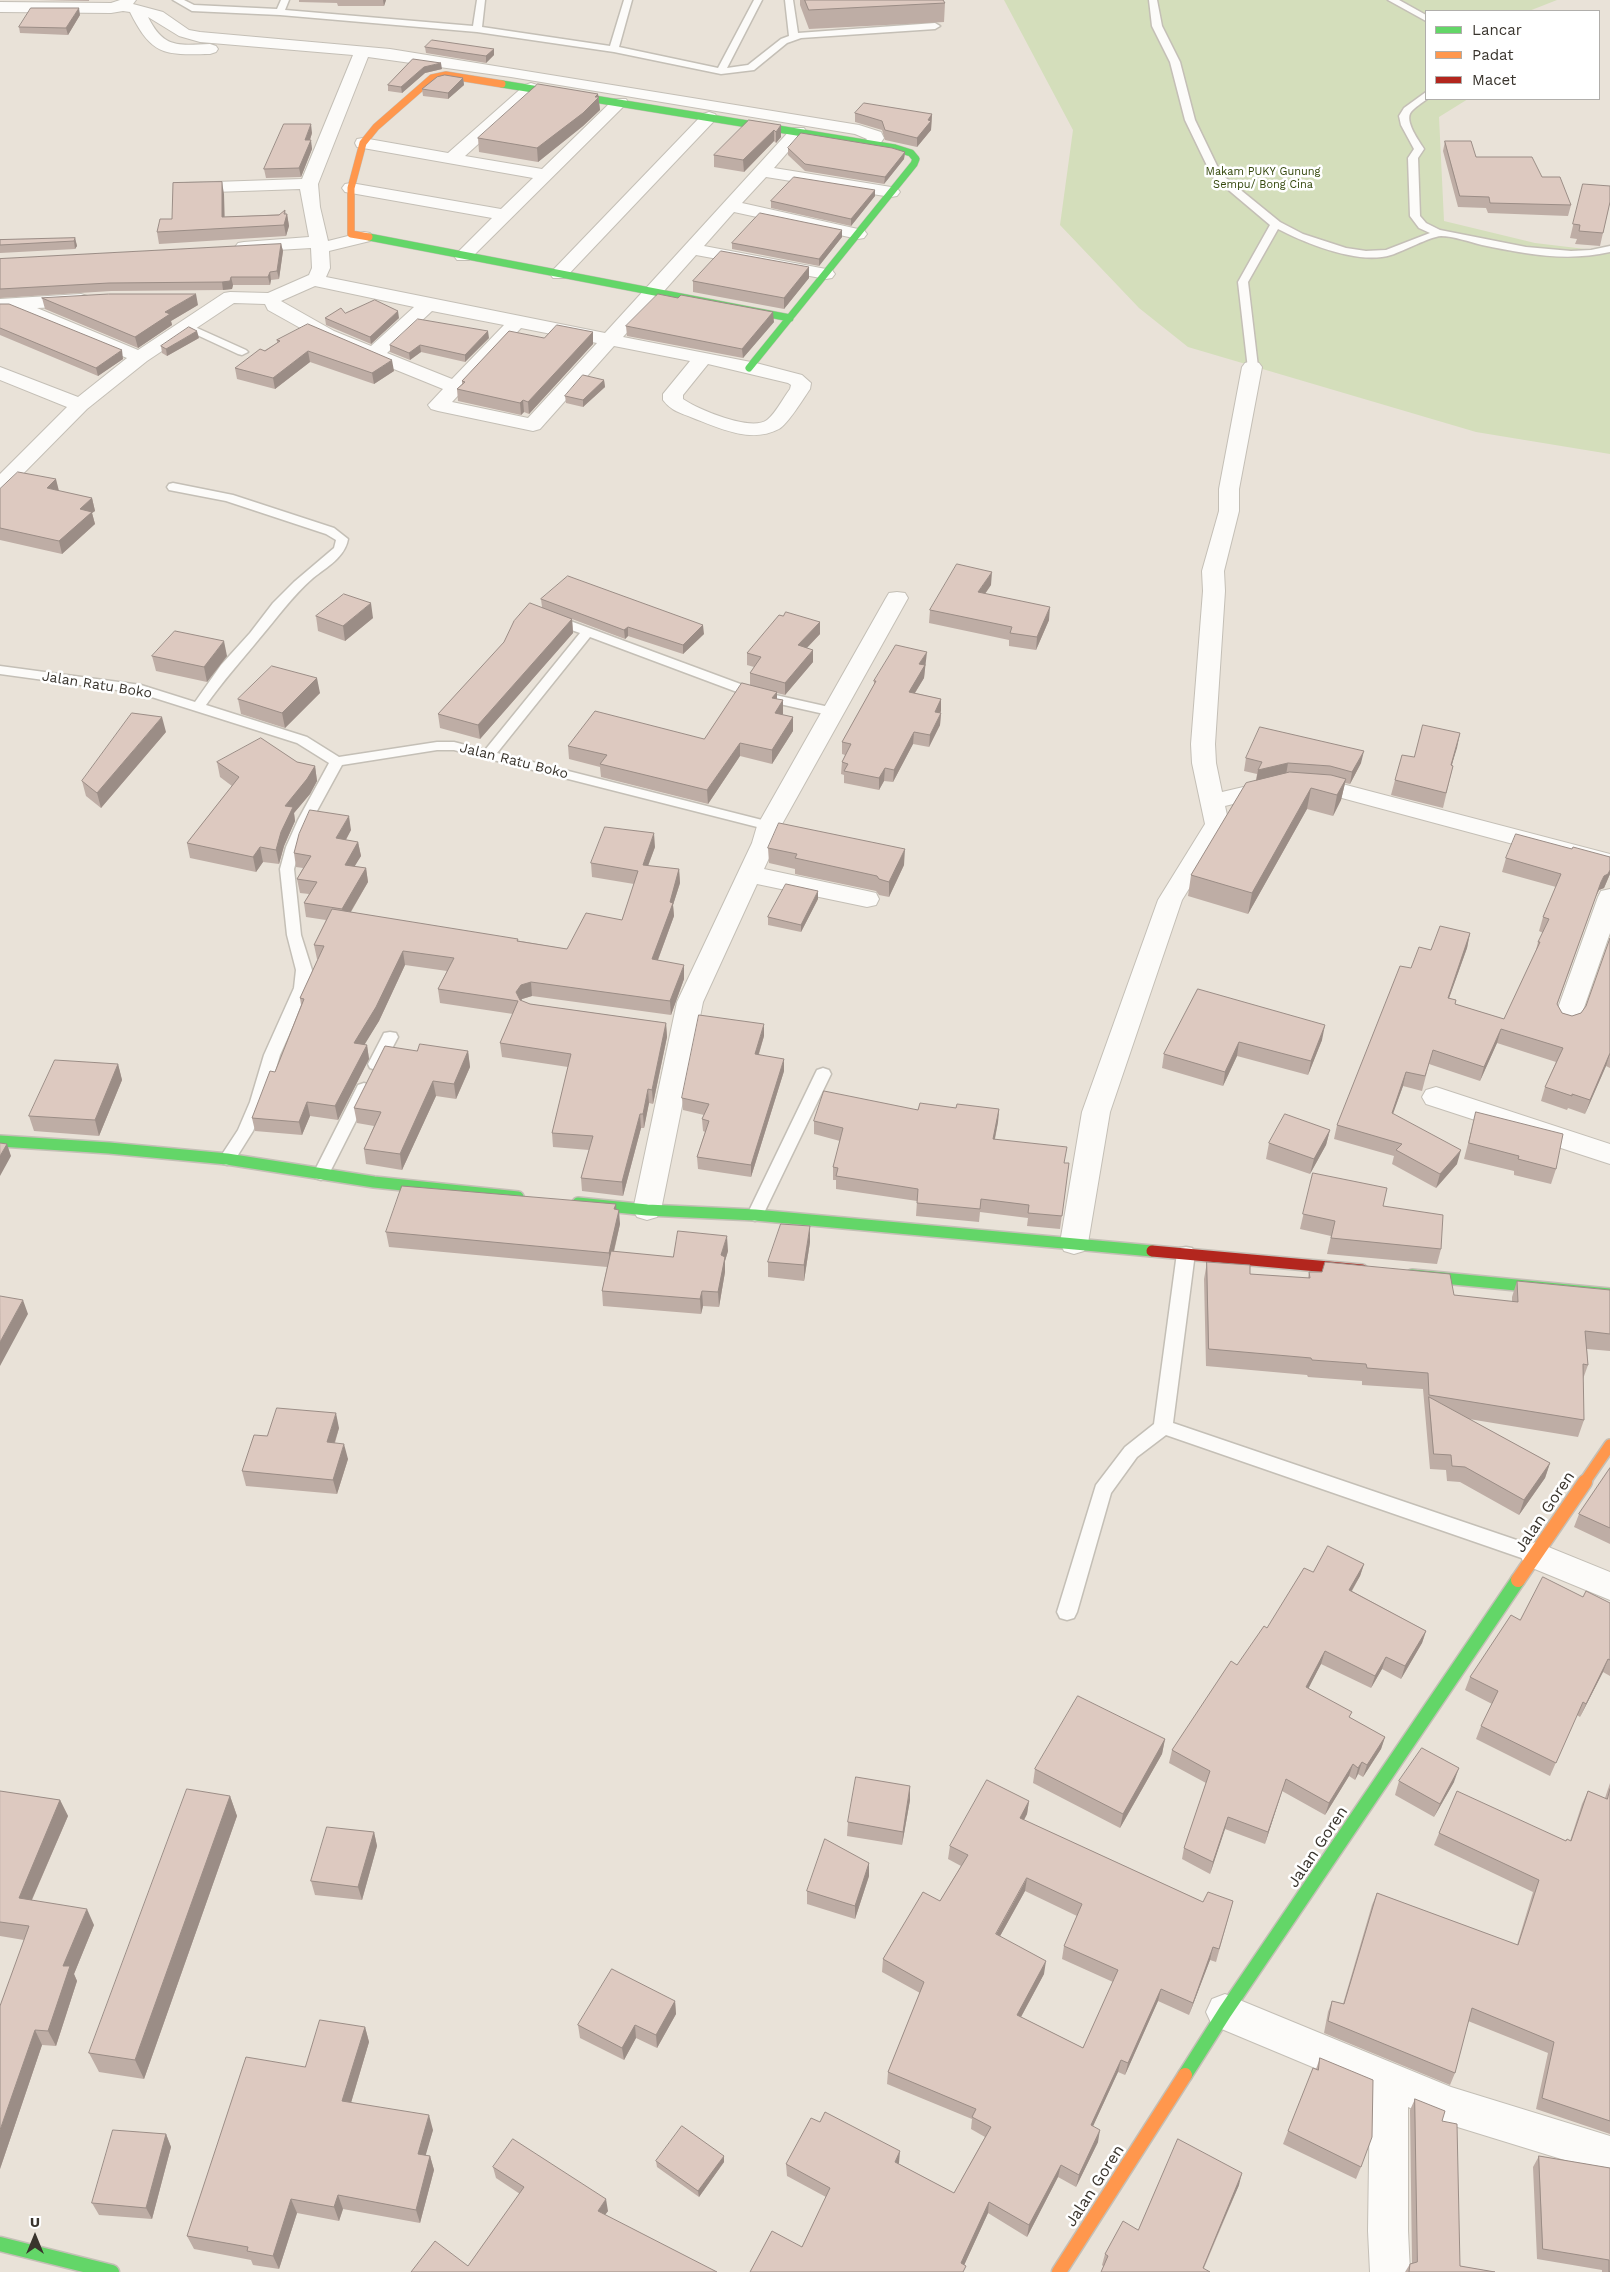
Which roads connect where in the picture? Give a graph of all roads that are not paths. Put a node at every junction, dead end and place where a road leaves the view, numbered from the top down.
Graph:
1 (177, 0) edge
2 (285, 0) edge
3 (481, 0) edge
4 (628, 0) edge
5 (758, 0) edge
6 (789, 0) edge
7 (1153, 0) edge
8 (1392, 0) edge
9 (129, 5) edge
10 (0, 7) edge
11 (280, 12) junction
12 (1425, 17) edge
13 (935, 26) edge
14 (477, 28) junction
15 (794, 36) junction
16 (302, 47) junction
17 (614, 49) junction
18 (363, 51) junction
19 (721, 71) junction
20 (531, 88) junction
21 (1425, 96) edge
22 (620, 102) junction
23 (709, 117) junction
24 (798, 131) junction
25 (362, 143) junction
26 (871, 144) junction
27 (451, 159) junction
28 (762, 171) junction
29 (545, 175) junction
30 (309, 184) junction
31 (173, 188) edge
32 (351, 188) junction
33 (891, 192) junction
34 (730, 206) junction
35 (504, 216) junction
36 (1276, 224) junction
37 (1440, 233) junction
38 (858, 234) junction
39 (364, 237) junction
40 (319, 245) junction
41 (223, 248) edge
42 (691, 249) junction
43 (1610, 249) edge
44 (462, 256) junction
45 (559, 274) junction
46 (826, 274) junction
47 (313, 280) junction
48 (652, 292) junction
49 (230, 297) junction
50 (200, 298) dead end
51 (271, 299) junction
52 (6, 305) edge
53 (427, 305) junction
54 (790, 318) junction
55 (517, 322) junction
56 (186, 326) junction
57 (68, 328) junction
58 (611, 340) junction
59 (242, 352) dead end
60 (373, 355) junction
61 (140, 357) junction
62 (702, 359) junction
63 (1252, 367) joint
64 (749, 368) junction
65 (0, 373) edge
66 (455, 387) junction
67 (80, 405) junction
68 (0, 486) edge
69 (172, 487) dead end
70 (897, 598) dead end
71 (544, 615) edge
72 (588, 632) junction
73 (0, 670) edge
74 (198, 707) junction
75 (833, 712) junction
76 (488, 755) junction
77 (337, 762) junction
78 (1213, 802) junction
79 (769, 826) junction
80 (1610, 862) edge
81 (749, 874) junction
82 (1610, 897) edge
83 (868, 899) dead end
84 (1566, 1019) edge
85 (655, 1024) edge
86 (684, 1028) junction
87 (390, 1037) dead end
88 (823, 1074) dead end
89 (1436, 1097) dead end
90 (0, 1141) edge
91 (1610, 1154) edge
92 (227, 1159) junction
93 (321, 1174) junction
94 (530, 1198) edge
95 (569, 1202) edge
96 (647, 1210) junction
97 (754, 1215) junction
98 (1074, 1243) junction
99 (1186, 1253) junction
100 (1373, 1271) edge
101 (1403, 1274) edge
102 (1610, 1294) edge
103 (1163, 1427) junction
104 (1610, 1445) edge
105 (1536, 1555) junction
106 (1610, 1586) edge
107 (1068, 1612) dead end
108 (1225, 2012) junction
109 (1389, 2080) junction
110 (1610, 2154) edge
111 (0, 2244) edge
112 (112, 2272) edge
113 (1059, 2272) edge
114 (1390, 2272) edge

1 - 11 lane
2 - 11 lane
3 - 14 lane
4 - 17 lane
5 - 19 lane
6 - 15 lane
7 - 36 lane
8 - 12 lane
9 - 10 street
9 - 16 street
9 - 16 street
11 - 14 lane
13 - 15 lane
14 - 17 lane
15 - 19 lane
16 - 18 street
17 - 19 lane
18 - 26 street
18 - 30 street
20 - 22 street
20 - 25 street
20 - 27 street
21 - 37 lane
22 - 23 street
22 - 29 street
23 - 24 street
23 - 45 street
24 - 26 street
24 - 28 street
25 - 27 street
25 - 32 street
26 - 33 street
27 - 29 street
28 - 33 street
28 - 34 street
29 - 35 street
30 - 31 street
30 - 40 street
32 - 35 street
32 - 39 street
33 - 38 street
34 - 38 street
34 - 42 street
35 - 44 street
36 - 37 lane
36 - 63 lane
37 - 43 lane
38 - 46 street
39 - 40 street
39 - 44 street
40 - 41 street
40 - 47 street
42 - 46 street
42 - 48 street
44 - 45 street
45 - 48 street
46 - 54 street
47 - 51 street
47 - 53 street
48 - 54 street
48 - 58 street
49 - 50 street
49 - 51 street
49 - 56 street
51 - 60 street
52 - 57 street
52 - 57 street
53 - 55 street
53 - 60 street
54 - 64 street
55 - 58 street
55 - 66 street
56 - 59 lane
56 - 61 street
57 - 61 street
58 - 62 street
58 - 66 street
60 - 66 street
61 - 67 street
62 - 64 street
62 - 64 street
63 - 78 street
65 - 67 street
67 - 68 street
69 - 74 lane
70 - 75 street
71 - 72 lane
72 - 75 lane
72 - 76 lane
73 - 74 lane, Jalan Ratu Boko
74 - 77 lane, Jalan Ratu Boko
75 - 79 street
76 - 77 lane, Jalan Ratu Boko
76 - 79 lane, Jalan Ratu Boko
77 - 92 lane
78 - 80 street
78 - 98 street
79 - 81 street
81 - 83 street
81 - 86 street
82 - 84 street
85 - 86 street
86 - 96 street
87 - 93 lane
88 - 97 lane
89 - 91 street
90 - 92 street
92 - 93 street
93 - 94 street
95 - 96 street
96 - 97 street
97 - 98 street
98 - 99 street
99 - 100 street
99 - 103 lane
101 - 102 street
103 - 105 lane
103 - 107 lane
104 - 105 street, Jalan Goren
105 - 106 street
105 - 108 street, Jalan Goren
108 - 109 street
108 - 113 street, Jalan Goren
109 - 110 street
109 - 114 street
111 - 112 street

